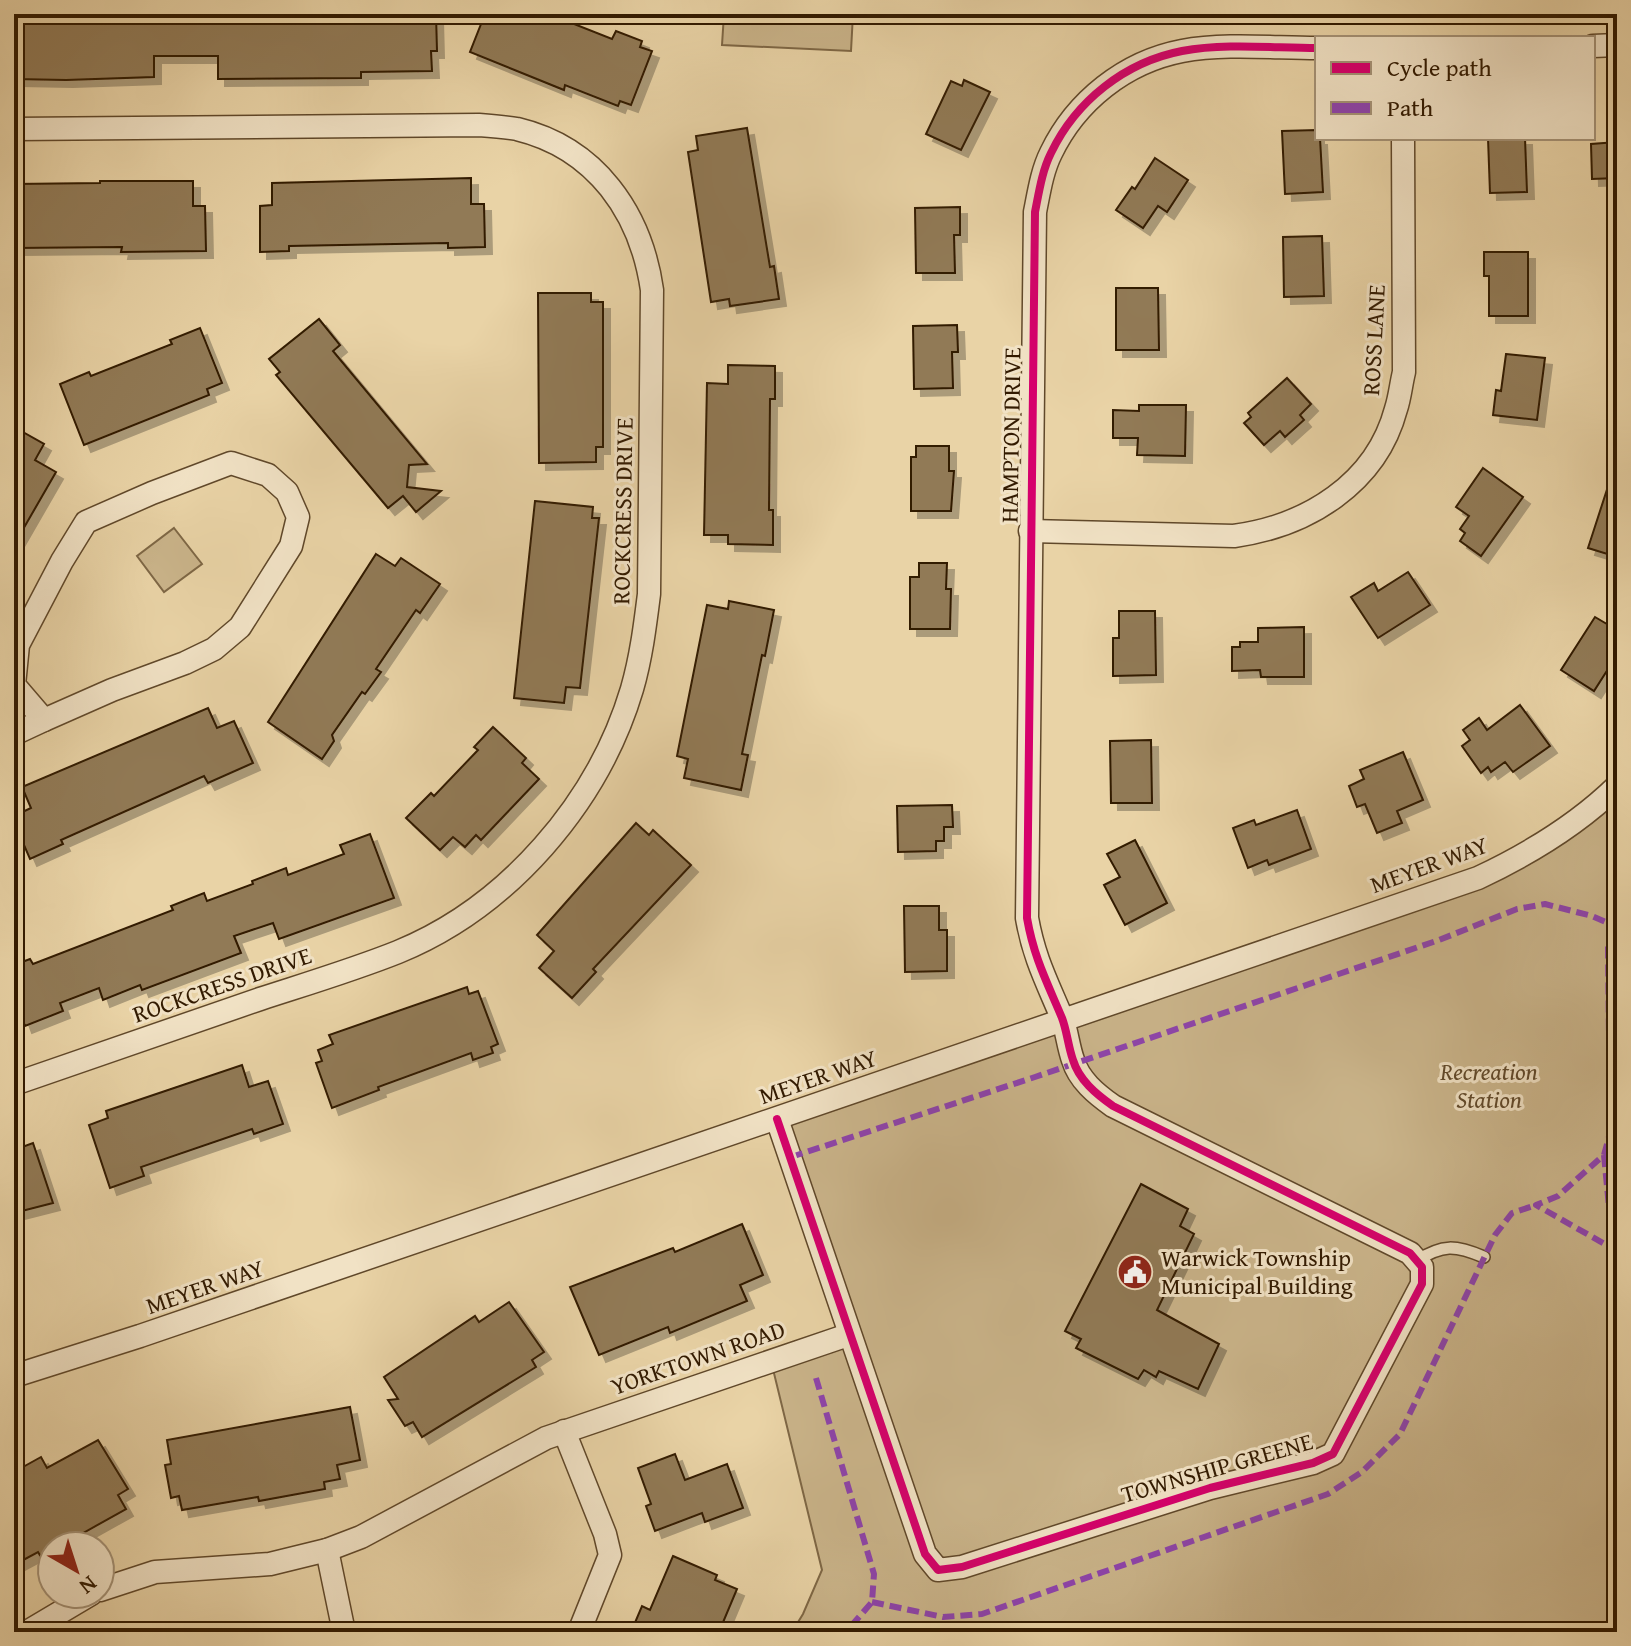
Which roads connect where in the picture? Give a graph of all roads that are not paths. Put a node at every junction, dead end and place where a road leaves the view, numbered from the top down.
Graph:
1 (1617, 45) edge
2 (1595, 46) edge
3 (1315, 48) edge
4 (14, 129) edge
5 (1403, 140) edge
6 (1030, 531) junction
7 (44, 720) junction
8 (14, 734) edge
9 (1617, 786) edge
10 (1063, 1020) junction
11 (14, 1084) edge
12 (777, 1119) junction
13 (1484, 1257) dead end
14 (1416, 1261) junction
15 (848, 1335) junction
16 (14, 1376) edge
17 (555, 1435) junction
18 (327, 1550) junction
19 (116, 1585) edge
20 (64, 1610) edge
21 (27, 1632) edge
22 (344, 1632) edge
23 (579, 1632) edge

1 - 2 street
3 - 6 street, HAMPTON DRIVE
4 - 11 street, ROCKCRESS DRIVE
5 - 6 street, ROSS LANE
6 - 10 street, HAMPTON DRIVE
7 - 7 street
7 - 8 street
9 - 10 street, MEYER WAY
10 - 12 street, MEYER WAY
10 - 14 street
12 - 15 street, TOWNSHIP GREENE
12 - 16 street, MEYER WAY
13 - 14 lane
14 - 15 street, TOWNSHIP GREENE
15 - 17 street, YORKTOWN ROAD
17 - 18 street, YORKTOWN ROAD
17 - 23 street
18 - 19 street, YORKTOWN ROAD
18 - 22 street
20 - 21 street

